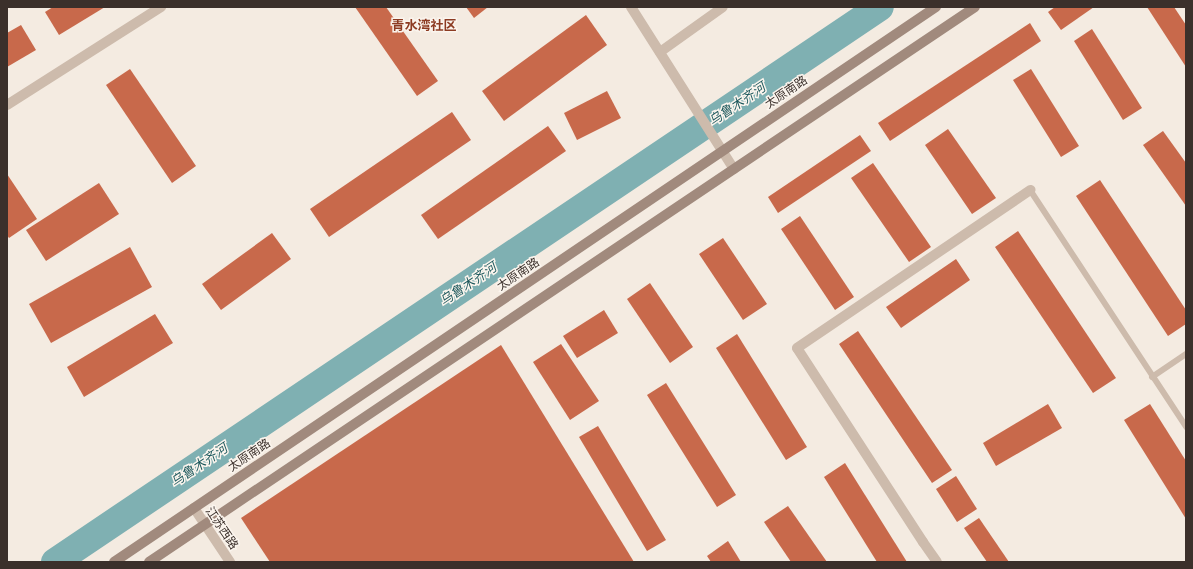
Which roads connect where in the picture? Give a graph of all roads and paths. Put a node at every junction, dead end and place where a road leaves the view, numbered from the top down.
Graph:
1 (161, 7) edge
2 (631, 7) edge
3 (723, 7) edge
4 (936, 7) edge
5 (975, 7) edge
6 (660, 52) junction
7 (7, 105) edge
8 (724, 150) junction
9 (734, 169) junction
10 (1030, 190) joint
11 (1186, 354) edge
12 (1152, 377) junction
13 (1186, 427) edge
14 (194, 508) junction
15 (205, 524) junction
16 (114, 562) edge
17 (148, 562) edge
18 (230, 562) edge
19 (937, 562) edge

1 - 7 street
2 - 6 street
3 - 6 street
4 - 8 main road, 太原南路
5 - 9 main road
6 - 8 street
8 - 9 street
8 - 14 main road, 太原南路
9 - 15 main road
10 - 12 lane
10 - 19 street
11 - 12 lane
12 - 13 lane
14 - 15 street, 江苏西路
14 - 16 main road, 太原南路
15 - 17 main road
15 - 18 street, 江苏西路

